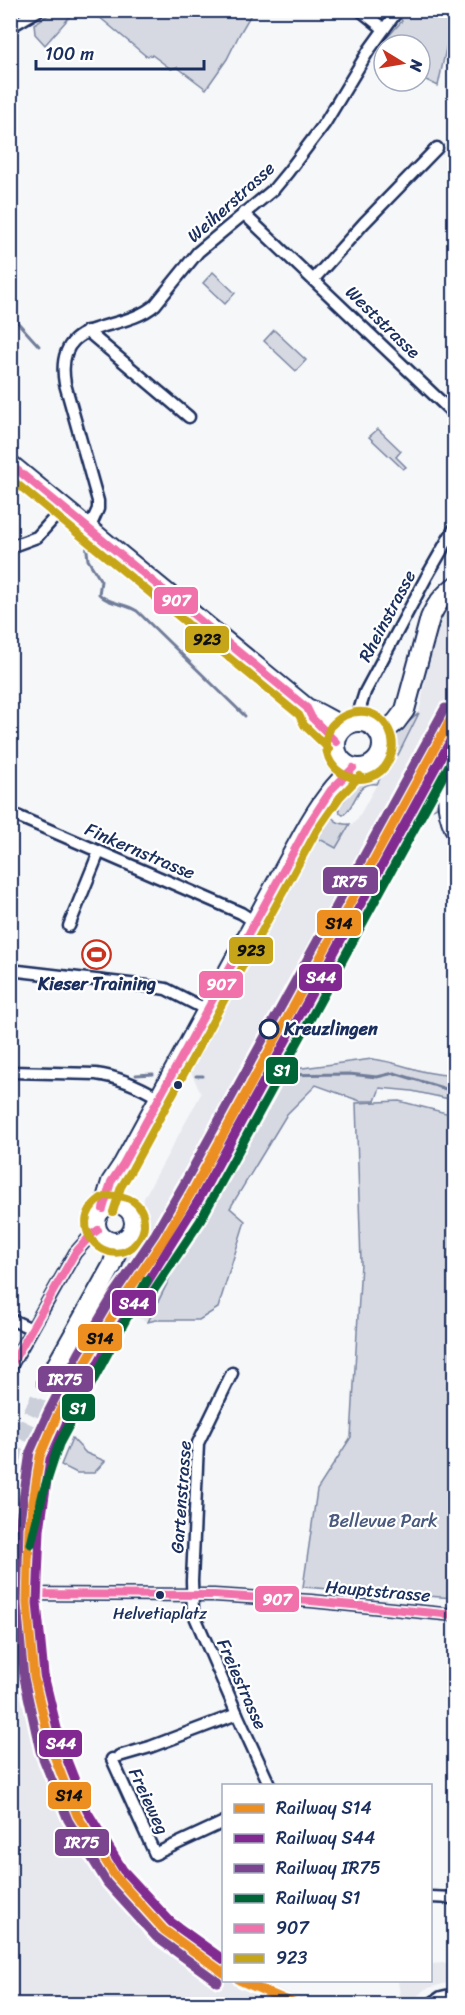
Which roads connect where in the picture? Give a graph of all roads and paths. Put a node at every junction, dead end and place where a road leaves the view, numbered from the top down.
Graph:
1 (39, 10) edge
2 (360, 10) edge
3 (399, 10) edge
4 (10, 27) edge
5 (384, 29) junction
6 (437, 148) dead end
7 (243, 213) junction
8 (314, 279) junction
9 (87, 331) junction
10 (454, 414) edge
11 (189, 417) dead end
12 (10, 464) edge
13 (63, 508) junction
14 (89, 529) junction
15 (454, 529) edge
16 (10, 547) edge
17 (454, 587) edge
18 (307, 708) junction
19 (352, 724) junction
20 (380, 735) junction
21 (336, 745) junction
22 (353, 768) junction
23 (454, 772) edge
24 (315, 812) junction
25 (10, 813) edge
26 (454, 828) edge
27 (99, 852) junction
28 (255, 922) junction
29 (69, 926) dead end
30 (10, 970) edge
31 (207, 1010) junction
32 (10, 1072) edge
33 (154, 1096) junction
34 (123, 1164) junction
35 (126, 1208) junction
36 (103, 1209) junction
37 (98, 1230) junction
38 (117, 1242) junction
39 (10, 1319) edge
40 (32, 1329) junction
41 (10, 1368) edge
42 (232, 1373) dead end
43 (47, 1382) tunnel mouth
44 (10, 1594) edge
45 (192, 1594) junction
46 (454, 1615) edge
47 (237, 1714) junction
48 (270, 1784) edge
49 (222, 1823) edge
50 (432, 1897) edge
51 (454, 1898) edge
52 (454, 1994) edge
53 (431, 2004) edge

1 - 4 street
2 - 5 street
3 - 5 street, Weiherstrasse
5 - 7 street, Weiherstrasse
6 - 8 street
7 - 8 street, Weststrasse
7 - 9 street, Weiherstrasse
8 - 10 street, Weststrasse
9 - 11 street
9 - 14 street, Weiherstrasse
12 - 13 main road
13 - 14 main road
13 - 16 street
14 - 18 main road
15 - 19 street, Rheinstrasse
17 - 20 main road
18 - 19 main road
18 - 21 main road
19 - 20 main road
19 - 21 main road
20 - 22 main road
21 - 22 main road
21 - 24 main road
22 - 24 main road
23 - 26 main road
24 - 28 main road
25 - 27 street, Finkernstrasse
27 - 28 street, Finkernstrasse
27 - 29 street
28 - 31 main road
30 - 31 street
31 - 33 main road
32 - 33 street
33 - 34 main road
34 - 35 main road
34 - 36 main road
35 - 36 main road
35 - 38 main road
36 - 37 main road
37 - 38 main road
37 - 40 street
38 - 43 main road
39 - 40 street
40 - 41 street
42 - 45 street, Gartenstrasse
44 - 45 street, Hauptstrasse
45 - 46 street, Hauptstrasse
45 - 47 street, Freiestrasse
47 - 48 street, Freiestrasse
47 - 49 street, Freieweg
50 - 51 street
52 - 53 street

